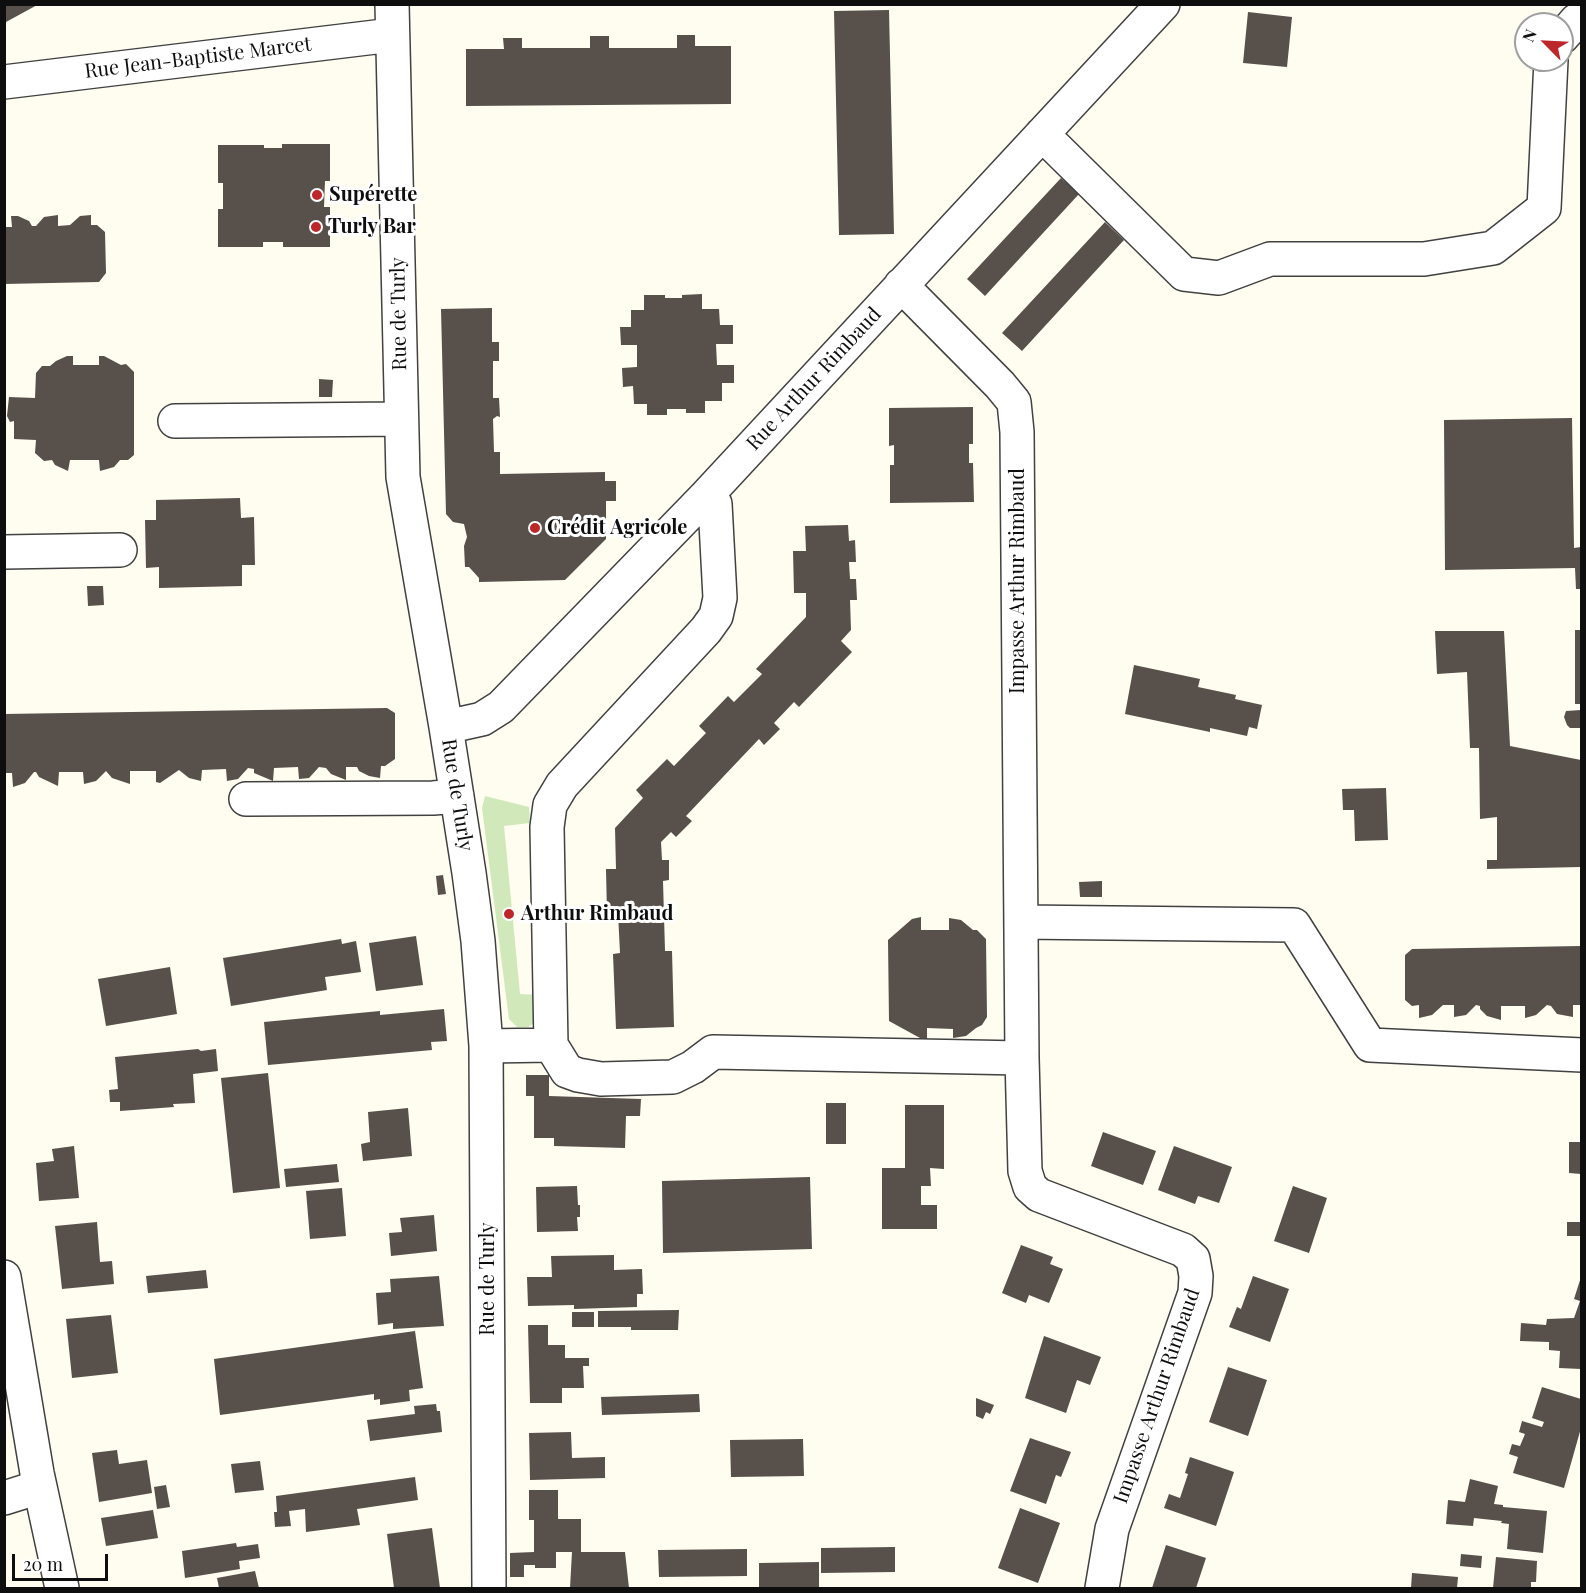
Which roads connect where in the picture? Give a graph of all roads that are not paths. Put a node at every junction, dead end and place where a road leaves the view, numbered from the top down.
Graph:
1 (1162, 4) edge
2 (392, 20) edge
3 (1550, 72) edge
4 (4, 82) edge
5 (1042, 134) junction
6 (901, 285) junction
7 (401, 418) junction
8 (175, 421) dead end
9 (706, 496) junction
10 (120, 550) dead end
11 (4, 552) edge
12 (446, 727) junction
13 (457, 796) junction
14 (246, 799) dead end
15 (1022, 922) junction
16 (551, 1044) junction
17 (486, 1046) junction
18 (1581, 1055) edge
19 (1022, 1058) junction
20 (4, 1276) edge
21 (39, 1487) junction
22 (4, 1498) edge
23 (62, 1588) edge
24 (489, 1588) edge
25 (1102, 1588) edge

1 - 5 street, Rue Arthur Rimbaud
2 - 4 street, Rue Jean-Baptiste Marcet
2 - 7 street, Rue de Turly
3 - 5 street
5 - 6 street, Rue Arthur Rimbaud
6 - 9 street, Rue Arthur Rimbaud
6 - 15 street, Impasse Arthur Rimbaud
7 - 8 street
7 - 12 street, Rue de Turly
9 - 12 street, Rue Arthur Rimbaud
9 - 16 street
10 - 11 street
12 - 13 street, Rue de Turly
13 - 14 street
13 - 17 street, Rue de Turly
15 - 18 street
15 - 19 street, Impasse Arthur Rimbaud
16 - 17 street
16 - 19 street
17 - 24 street, Rue de Turly
19 - 25 street, Impasse Arthur Rimbaud
20 - 21 street
21 - 22 street
21 - 23 street

